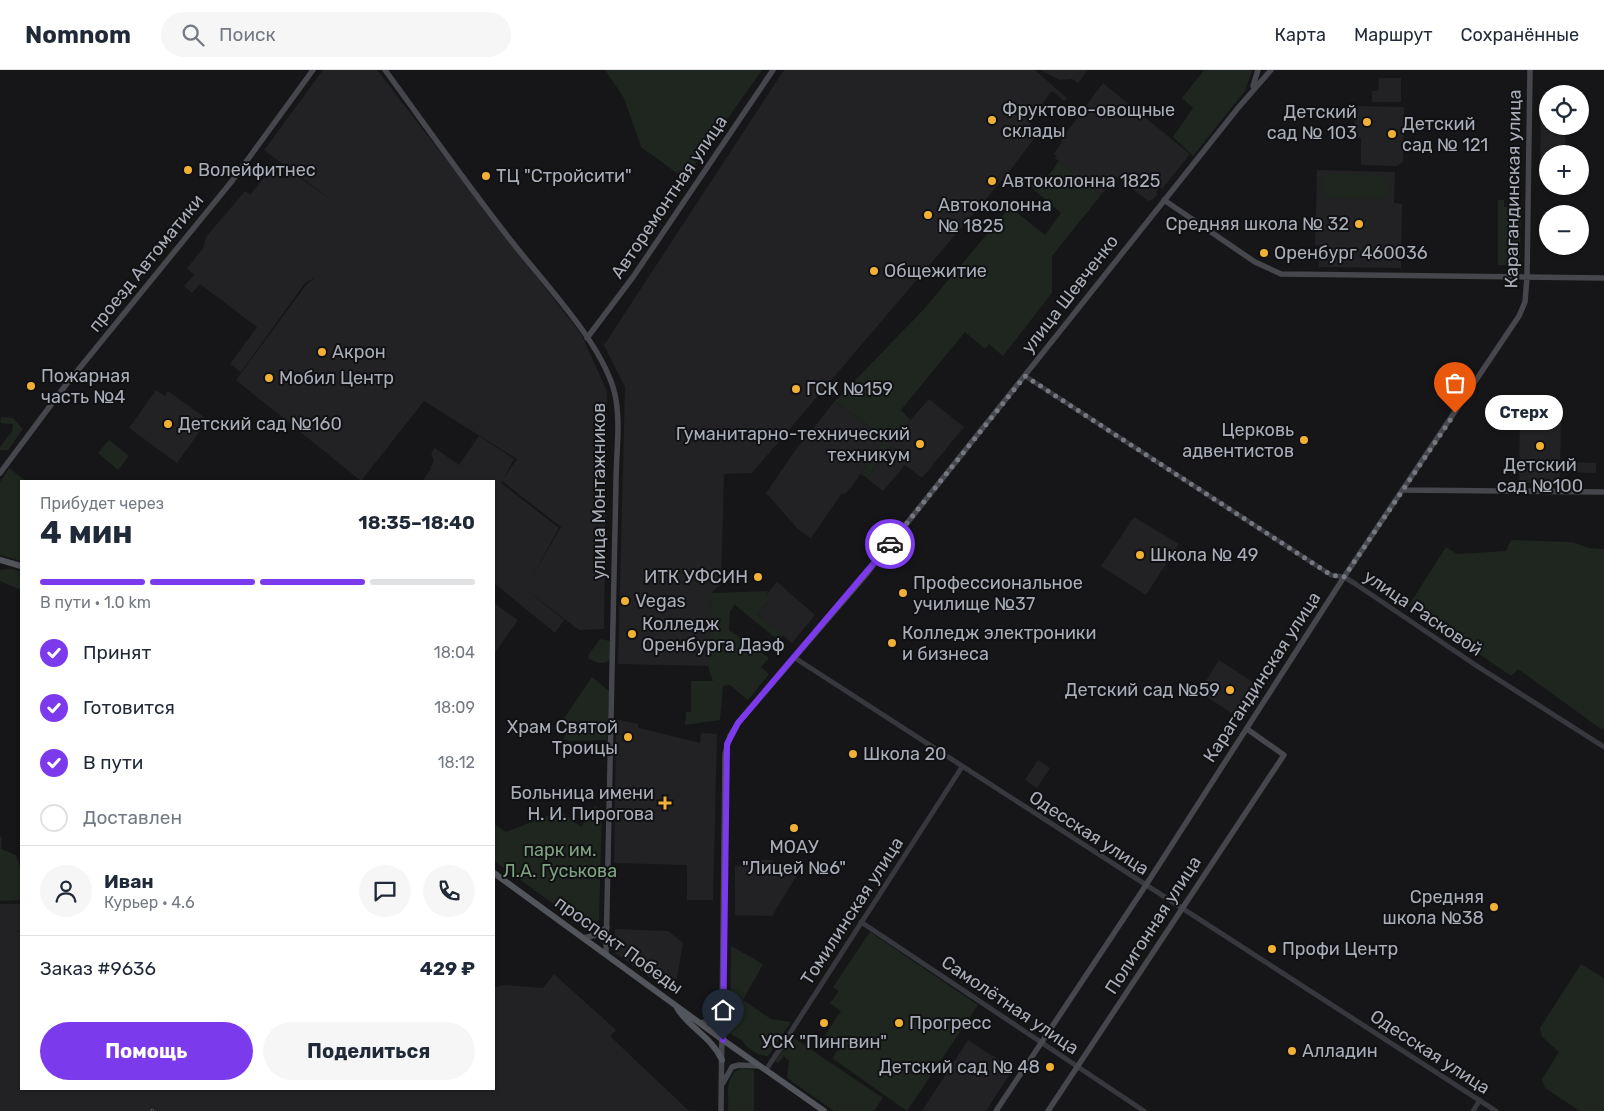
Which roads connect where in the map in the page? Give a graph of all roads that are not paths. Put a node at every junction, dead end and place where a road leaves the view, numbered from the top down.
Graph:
1 (313, 70) edge
2 (385, 70) edge
3 (773, 70) edge
4 (1258, 70) edge
5 (1271, 70) edge
6 (1530, 70) edge
7 (1252, 90) junction
8 (1164, 200) junction
9 (1527, 277) junction
10 (1604, 278) edge
11 (587, 338) junction
12 (1025, 376) junction
13 (0, 473) edge
14 (1411, 480) junction
15 (1424, 489) junction
16 (1404, 490) junction
17 (1604, 492) edge
18 (2, 562) edge
19 (20, 566) edge
20 (1344, 577) junction
21 (795, 658) junction
22 (1247, 729) junction
23 (1604, 747) edge
24 (962, 767) junction
25 (495, 874) edge
26 (1146, 885) junction
27 (1182, 908) junction
28 (861, 922) junction
29 (607, 927) junction
30 (583, 938) junction
31 (606, 954) junction
32 (675, 1005) junction
33 (723, 1007) junction
34 (700, 1023) junction
35 (723, 1040) junction
36 (1043, 1042) junction
37 (722, 1060) junction
38 (759, 1066) junction
39 (1078, 1066) junction
40 (766, 1070) junction
41 (722, 1088) junction
42 (1480, 1100) junction
43 (721, 1111) edge
44 (824, 1111) edge
45 (996, 1111) edge
46 (1048, 1111) edge
47 (1144, 1111) edge
48 (1473, 1111) edge
49 (1496, 1111) edge

1 - 13 main road, проезд Автоматики
2 - 11 main road, улица Монтажников
3 - 11 main road, Авторемонтная улица
4 - 7 main road, улица Шевченко
5 - 7 main road, улица Шевченко
6 - 9 main road, Карагандинская улица
7 - 8 main road, улица Шевченко
8 - 9 main road
8 - 12 main road, улица Шевченко
9 - 10 main road
9 - 14 main road, Карагандинская улица
11 - 29 main road, улица Монтажников
12 - 20 street, улица Расковой
12 - 21 main road, улица Шевченко
14 - 15 main road
14 - 16 main road, Карагандинская улица
15 - 16 main road
15 - 17 main road
16 - 20 main road, Карагандинская улица
18 - 19 main road
20 - 22 main road, Карагандинская улица
20 - 23 street, улица Расковой
21 - 24 street, Одесская улица
21 - 33 main road, улица Шевченко
22 - 26 main road, Карагандинская улица
22 - 27 main road, Полигонная улица
24 - 26 street, Одесская улица
24 - 28 street, Томилинская улица
25 - 30 main road, проспект Победы
26 - 27 street, Одесская улица
26 - 36 main road, Карагандинская улица
27 - 39 main road, Полигонная улица
27 - 42 street, Одесская улица
28 - 36 street, Самолётная улица
28 - 40 street, Томилинская улица
29 - 30 main road
29 - 31 main road, улица Монтажников
30 - 31 main road, проспект Победы
31 - 32 main road, проспект Победы
32 - 34 main road, проспект Победы
32 - 37 main road
33 - 34 main road
33 - 35 main road, улица Шевченко
34 - 35 main road, проспект Победы
35 - 37 main road, улица Шевченко
35 - 38 main road, проспект Победы
36 - 39 street, Самолётная улица
36 - 45 main road, Карагандинская улица
37 - 41 main road, улица Шевченко
38 - 40 main road, проспект Победы
38 - 41 main road
39 - 46 main road, Полигонная улица
39 - 47 street, Самолётная улица
40 - 44 main road, проспект Победы
41 - 43 main road, улица Шевченко
42 - 48 street
42 - 49 street, Одесская улица

